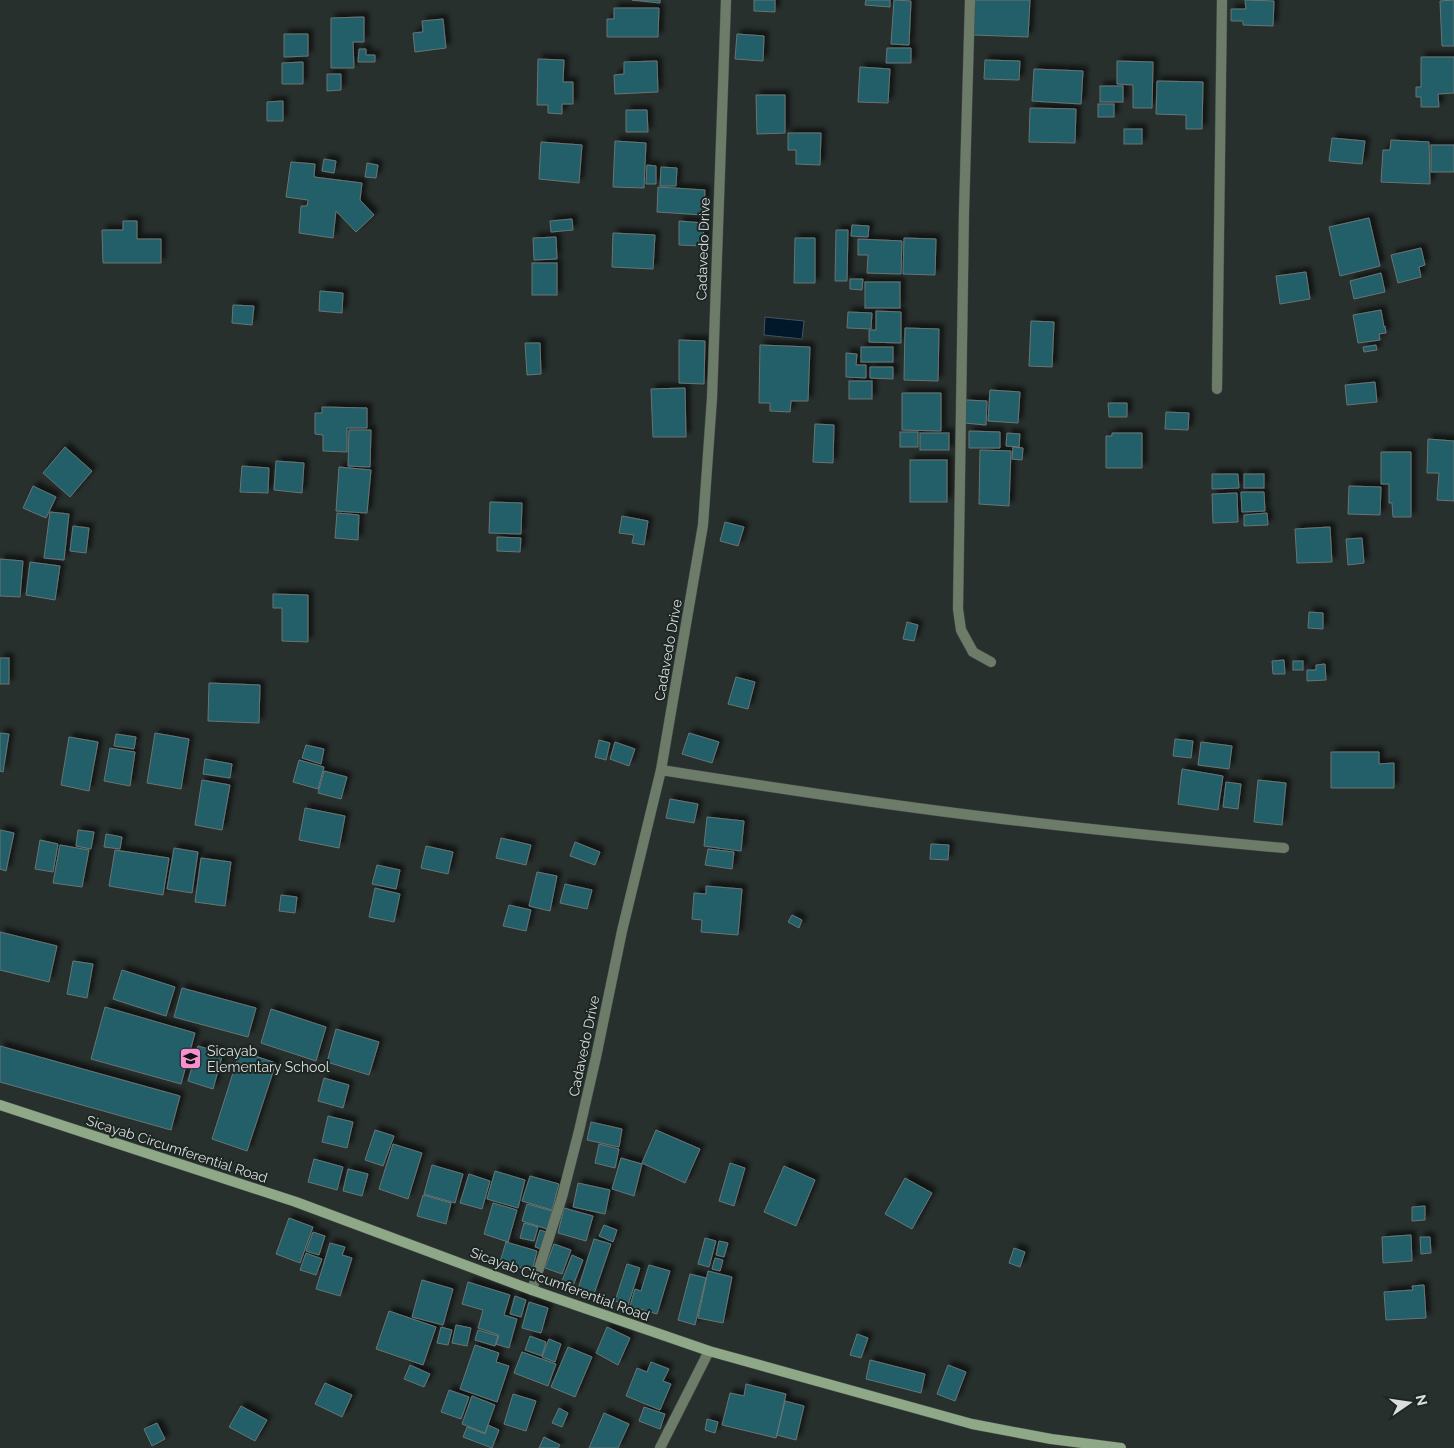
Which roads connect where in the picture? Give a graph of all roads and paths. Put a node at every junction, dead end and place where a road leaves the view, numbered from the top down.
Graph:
1 (726, 0) edge
2 (970, 0) edge
3 (1222, 0) edge
4 (1217, 389) dead end
5 (991, 662) dead end
6 (661, 770) junction
7 (1284, 848) dead end
8 (0, 1105) edge
9 (532, 1290) junction
10 (709, 1351) junction
11 (660, 1448) edge
12 (1121, 1448) edge

1 - 6 street, Cadavedo Drive
2 - 5 street
3 - 4 street
6 - 7 street
6 - 9 street, Cadavedo Drive
8 - 9 street, Sicayab Circumferential Road
9 - 10 street, Sicayab Circumferential Road
10 - 11 street
10 - 12 street, Sicayab Circumferential Road

